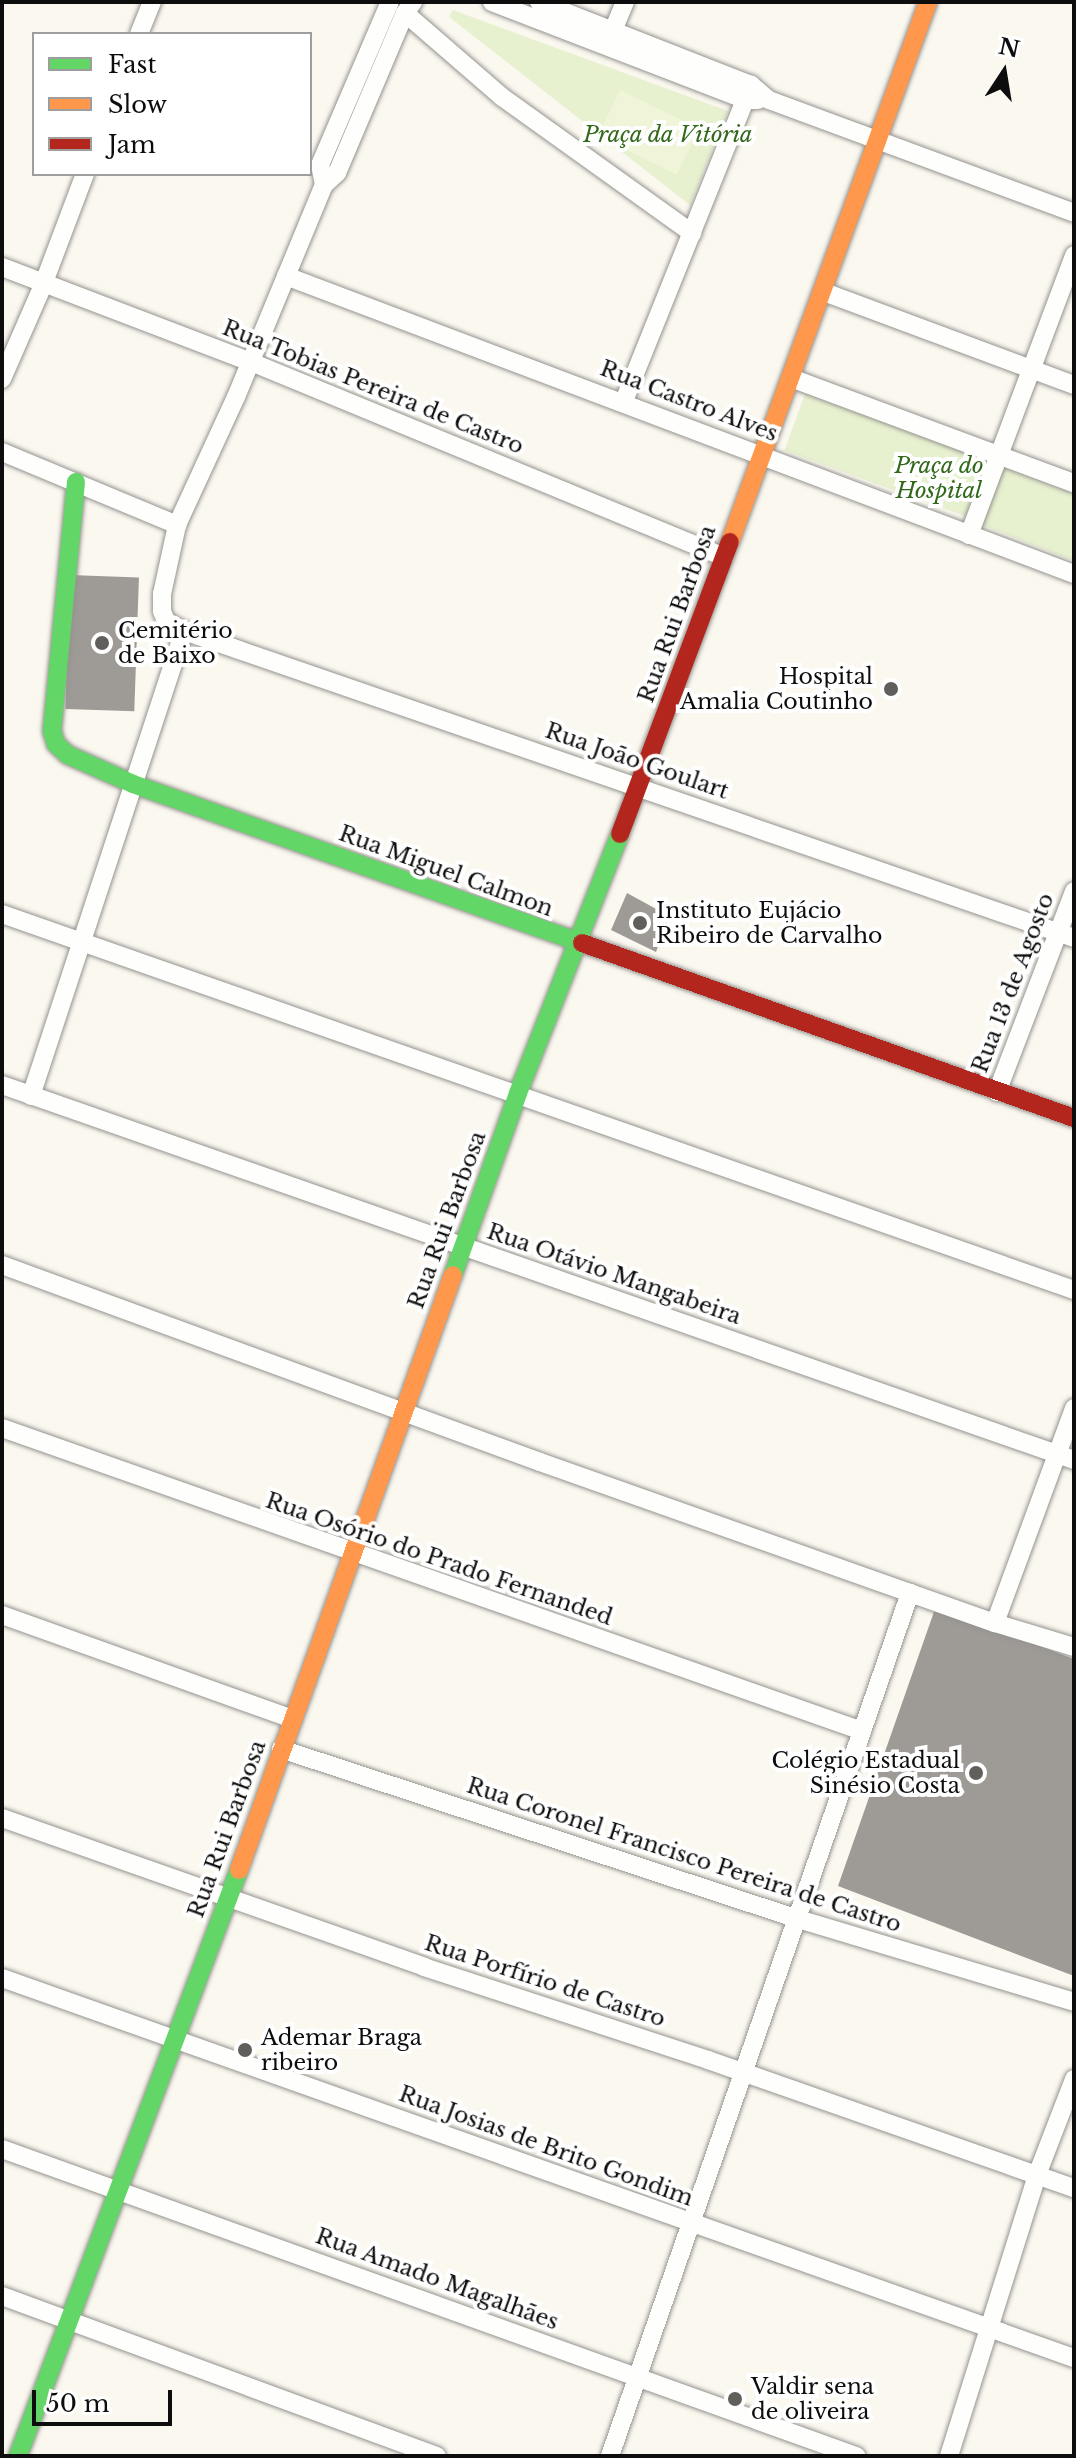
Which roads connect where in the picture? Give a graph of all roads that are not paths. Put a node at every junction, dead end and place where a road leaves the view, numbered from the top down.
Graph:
1 (152, 2) edge
2 (492, 2) edge
3 (539, 2) edge
4 (625, 2) edge
5 (928, 2) edge
6 (403, 6) edge
7 (140, 32) edge
8 (610, 38) junction
9 (749, 92) junction
10 (879, 140) junction
11 (323, 171) edge
12 (84, 176) edge
13 (1074, 213) edge
14 (692, 233) junction
15 (1074, 255) edge
16 (2, 267) edge
17 (286, 276) junction
18 (43, 285) junction
19 (824, 292) junction
20 (251, 362) junction
21 (1030, 369) junction
22 (791, 378) junction
23 (2, 379) edge
24 (1074, 385) edge
25 (624, 401) junction
26 (2, 452) edge
27 (762, 453) junction
28 (999, 455) junction
29 (76, 482) junction
30 (1074, 483) edge
31 (177, 525) junction
32 (969, 535) junction
33 (724, 557) junction
34 (1074, 574) edge
35 (184, 631) junction
36 (133, 784) junction
37 (638, 787) junction
38 (1074, 891) edge
39 (2, 914) edge
40 (1066, 935) edge
41 (81, 941) junction
42 (579, 944) junction
43 (2, 1085) edge
44 (997, 1092) junction
45 (518, 1093) junction
46 (31, 1096) junction
47 (1074, 1118) edge
48 (462, 1247) junction
49 (2, 1265) edge
50 (1074, 1290) edge
51 (1074, 1408) edge
52 (404, 1412) junction
53 (2, 1428) edge
54 (1065, 1457) edge
55 (353, 1554) junction
56 (910, 1593) junction
57 (2, 1615) edge
58 (995, 1623) junction
59 (1074, 1647) edge
60 (292, 1719) junction
61 (862, 1731) junction
62 (281, 1749) junction
63 (2, 1818) edge
64 (229, 1898) junction
65 (798, 1919) junction
66 (2, 1978) edge
67 (1074, 2002) edge
68 (175, 2040) junction
69 (744, 2073) junction
70 (1074, 2079) edge
71 (2, 2149) edge
72 (1037, 2175) junction
73 (1074, 2188) edge
74 (119, 2191) junction
75 (690, 2222) junction
76 (2, 2296) edge
77 (71, 2321) junction
78 (990, 2328) junction
79 (1074, 2358) edge
80 (635, 2378) junction
81 (18, 2456) edge
82 (436, 2456) edge
83 (610, 2456) edge
84 (856, 2456) edge
85 (949, 2456) edge

1 - 7 street
2 - 8 street
3 - 8 street
4 - 8 street
5 - 10 street, Rua Rui Barbosa
6 - 11 street
6 - 14 street
8 - 9 street
9 - 10 street
9 - 14 street
10 - 13 street
10 - 19 street, Rua Rui Barbosa
11 - 17 street
12 - 18 street
14 - 25 street
15 - 21 street
16 - 18 street, Rua Tobias Pereira de Castro
17 - 20 street
17 - 25 street, Rua Castro Alves
18 - 20 street, Rua Tobias Pereira de Castro
18 - 23 street
19 - 21 street
19 - 22 street, Rua Rui Barbosa
20 - 31 street
20 - 33 street, Rua Tobias Pereira de Castro
21 - 24 street
21 - 28 street
22 - 27 street, Rua Rui Barbosa
22 - 28 street
25 - 27 street, Rua Castro Alves
26 - 29 street
27 - 32 street, Rua Castro Alves
27 - 33 street, Rua Rui Barbosa
28 - 30 street
28 - 32 street
29 - 31 street
29 - 36 street, Rua Miguel Calmon
31 - 35 street
32 - 34 street, Rua Castro Alves
33 - 37 street, Rua Rui Barbosa
35 - 36 street
35 - 37 street, Rua João Goulart
36 - 41 street
36 - 42 street, Rua Miguel Calmon
37 - 40 street, Rua João Goulart
37 - 42 street, Rua Rui Barbosa
38 - 40 street, Rua 13 de Agosto
39 - 41 street
40 - 44 street, Rua 13 de Agosto
41 - 45 street
41 - 46 street
42 - 44 street, Rua Miguel Calmon
42 - 45 street, Rua Rui Barbosa
43 - 46 street, Rua Otávio Mangabeira
44 - 47 street, Rua Miguel Calmon
45 - 48 street, Rua Rui Barbosa
45 - 50 street
46 - 48 street, Rua Otávio Mangabeira
48 - 52 street, Rua Rui Barbosa
48 - 54 street, Rua Otávio Mangabeira
49 - 52 street
51 - 54 street
52 - 55 street, Rua Rui Barbosa
52 - 56 street
53 - 55 street, Rua Osório do Prado Fernanded
54 - 58 street
55 - 60 street, Rua Rui Barbosa
55 - 61 street, Rua Osório do Prado Fernanded
56 - 58 street
56 - 61 street
57 - 60 street
58 - 59 street
60 - 62 street, Rua Rui Barbosa
61 - 65 street
62 - 64 street, Rua Rui Barbosa
62 - 65 street, Rua Coronel Francisco Pereira de Castro
63 - 64 street, Rua Porfírio de Castro
64 - 68 street, Rua Rui Barbosa
64 - 69 street, Rua Porfírio de Castro
65 - 67 street, Rua Coronel Francisco Pereira de Castro
65 - 69 street
66 - 68 street, Rua Josias de Brito Gondim
68 - 74 street, Rua Rui Barbosa
68 - 75 street, Rua Josias de Brito Gondim
69 - 72 street, Rua Porfírio de Castro
69 - 75 street
70 - 72 street
71 - 74 street, Rua Amado Magalhães
72 - 73 street, Rua Porfírio de Castro
72 - 78 street
74 - 77 street, Rua Rui Barbosa
74 - 80 street, Rua Amado Magalhães
75 - 78 street, Rua Josias de Brito Gondim
75 - 80 street
76 - 77 street
77 - 81 street, Rua Rui Barbosa
77 - 82 street
78 - 79 street, Rua Josias de Brito Gondim
78 - 85 street
80 - 83 street
80 - 84 street, Rua Amado Magalhães

